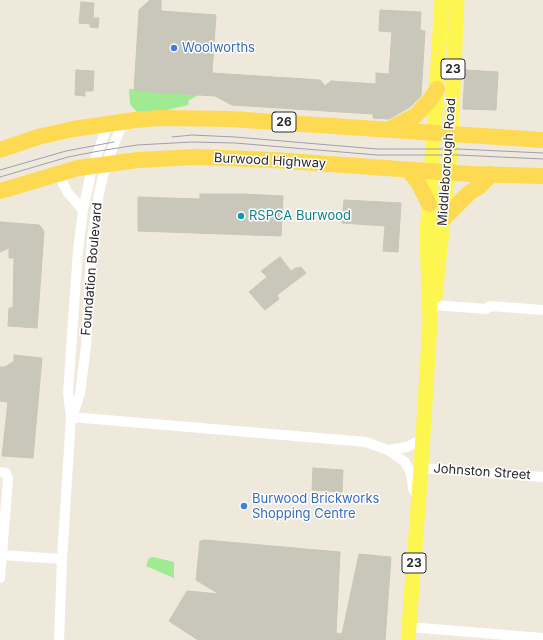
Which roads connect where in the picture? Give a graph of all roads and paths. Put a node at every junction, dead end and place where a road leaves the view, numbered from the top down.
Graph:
1 (449, 1) edge
2 (437, 89) junction
3 (116, 123) junction
4 (388, 130) junction
5 (434, 133) junction
6 (450, 134) junction
7 (543, 140) edge
8 (0, 150) edge
9 (100, 165) junction
10 (408, 170) junction
11 (432, 171) junction
12 (448, 172) junction
13 (58, 174) junction
14 (491, 174) junction
15 (543, 176) edge
16 (0, 191) edge
17 (429, 204) junction
18 (83, 210) junction
19 (444, 218) junction
20 (434, 305) junction
21 (543, 310) edge
22 (430, 322) junction
23 (71, 418) junction
24 (423, 439) junction
25 (388, 450) junction
26 (421, 468) junction
27 (0, 472) edge
28 (543, 477) edge
29 (418, 498) junction
30 (2, 555) junction
31 (62, 559) junction
32 (0, 578) edge
33 (408, 634) edge
34 (543, 638) edge
35 (59, 640) edge

1 - 2 main road, Middleborough Road / 23
1 - 6 main road, Middleborough Road / 23
2 - 4 highway
2 - 5 main road, Middleborough Road / 23
3 - 4 highway, 26
3 - 8 highway, 26
3 - 9 street, Foundation Boulevard
3 - 9 street, Foundation Boulevard
4 - 5 highway, 26
5 - 6 highway, 26
5 - 11 main road, Middleborough Road / 23
6 - 7 highway, 26
6 - 12 main road, Middleborough Road / 23
9 - 10 highway, Burwood Highway
9 - 13 highway, Burwood Highway
9 - 18 street, Foundation Boulevard
9 - 23 street, Foundation Boulevard
10 - 11 highway, Burwood Highway
10 - 17 highway
11 - 12 highway, Burwood Highway
11 - 17 main road, Middleborough Road / 23
12 - 14 highway, Burwood Highway
12 - 19 main road, Middleborough Road / 23
13 - 16 highway, Burwood Highway
13 - 18 street, Foundation Boulevard
14 - 15 highway, Burwood Highway
14 - 19 highway
17 - 22 main road, Middleborough Road / 23
18 - 23 street, Foundation Boulevard
19 - 20 main road, Middleborough Road / 23
20 - 21 street
20 - 22 main road, Middleborough Road / 23
22 - 24 main road, Middleborough Road / 23
23 - 25 street
23 - 31 street, Foundation Boulevard
24 - 25 street
24 - 26 main road, Middleborough Road / 23
25 - 29 street
26 - 28 street, Johnston Street
26 - 29 main road, Middleborough Road / 23
27 - 30 street
29 - 33 main road, Middleborough Road / 23
30 - 31 street
30 - 32 street
31 - 35 street, Foundation Boulevard
33 - 34 street

